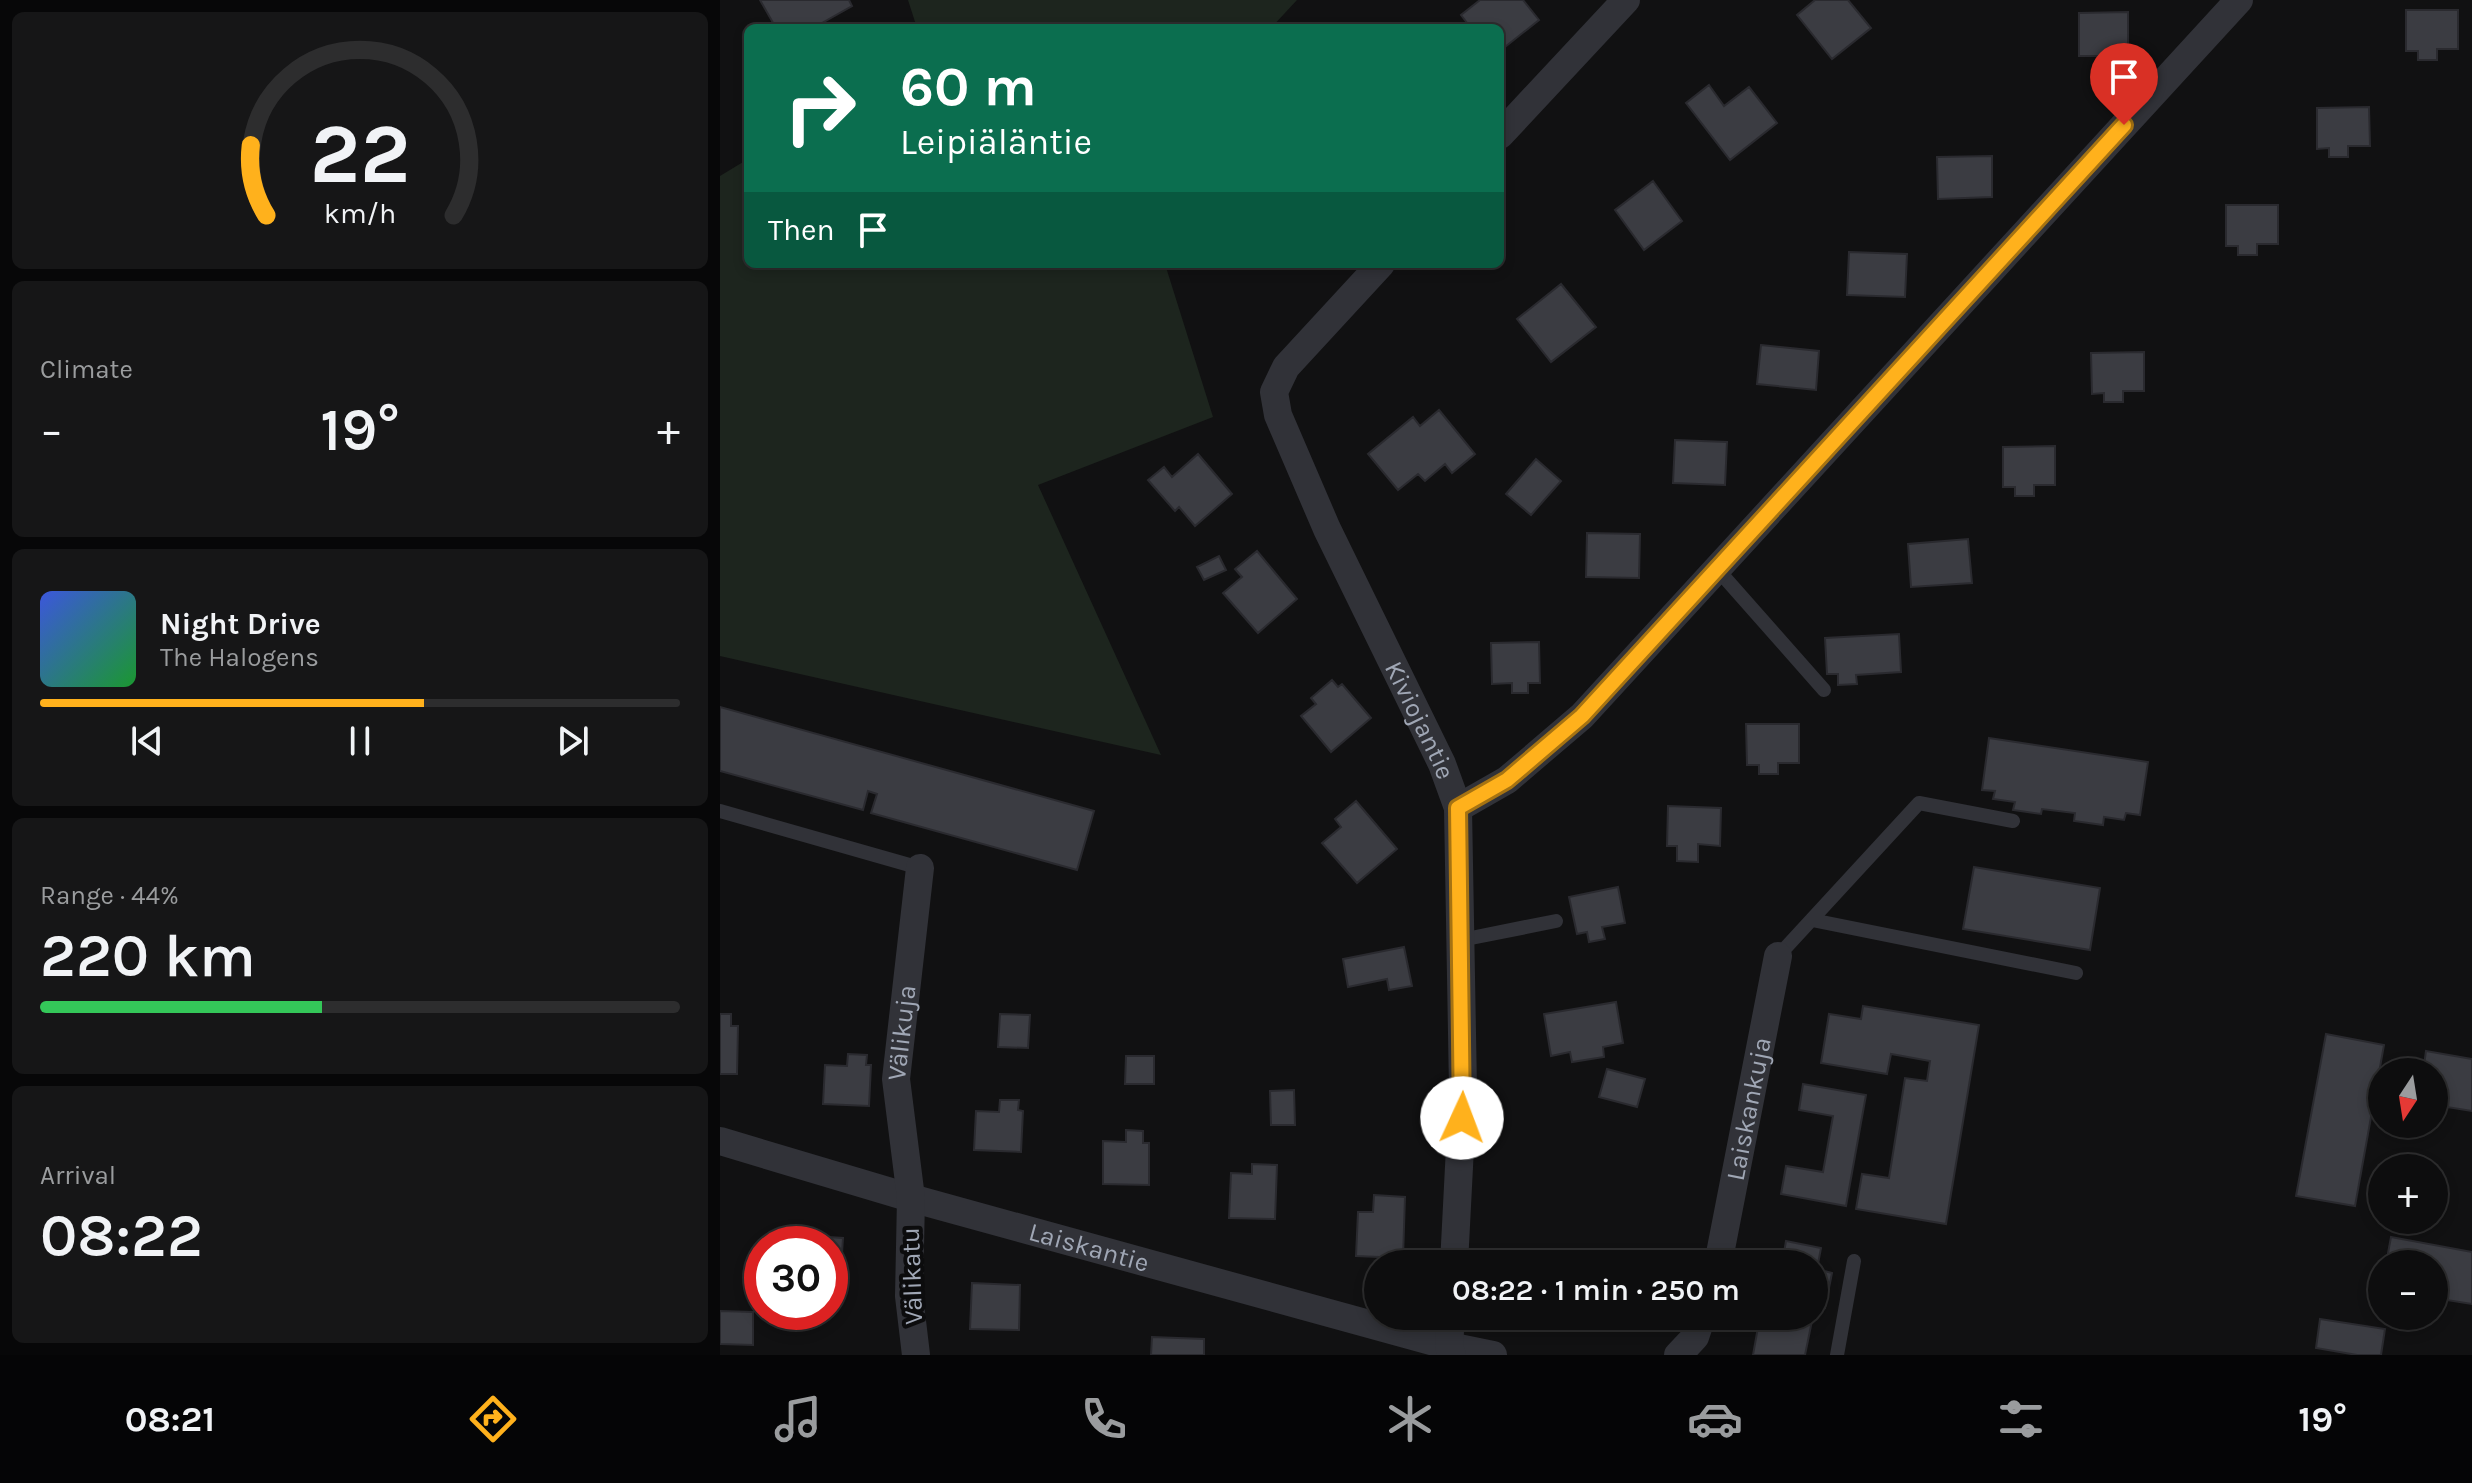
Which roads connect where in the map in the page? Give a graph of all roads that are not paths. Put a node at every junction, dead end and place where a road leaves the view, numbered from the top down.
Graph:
1 (1626, 0) edge
2 (2239, 0) edge
3 (1504, 131) edge
4 (1377, 268) edge
5 (1718, 570) junction
6 (1824, 690) dead end
7 (1458, 808) junction
8 (720, 811) edge
9 (2013, 821) dead end
10 (920, 868) joint
11 (1812, 920) junction
12 (1556, 921) dead end
13 (1461, 940) junction
14 (1778, 956) joint
15 (2076, 973) dead end
16 (720, 1141) edge
17 (911, 1198) junction
18 (1455, 1250) edge
19 (1721, 1250) edge
20 (1854, 1261) dead end
21 (1451, 1330) edge
22 (1697, 1330) edge
23 (1450, 1350) edge
24 (916, 1355) edge
25 (1493, 1355) edge
26 (1678, 1355) edge
27 (1837, 1355) edge

1 - 3 street
2 - 5 street
4 - 7 street, Kiviojantie
5 - 6 lane
5 - 7 street
7 - 13 street, Kiviojantie
8 - 10 lane
9 - 11 lane
10 - 17 street, Välikuja
11 - 14 lane
11 - 15 lane
12 - 13 lane
13 - 18 street, Kiviojantie
14 - 19 street, Laiskankuja
16 - 17 street, Laiskantie
17 - 23 street, Laiskantie
17 - 24 street, Välikatu
20 - 27 lane
21 - 23 street
22 - 26 street
23 - 25 street

